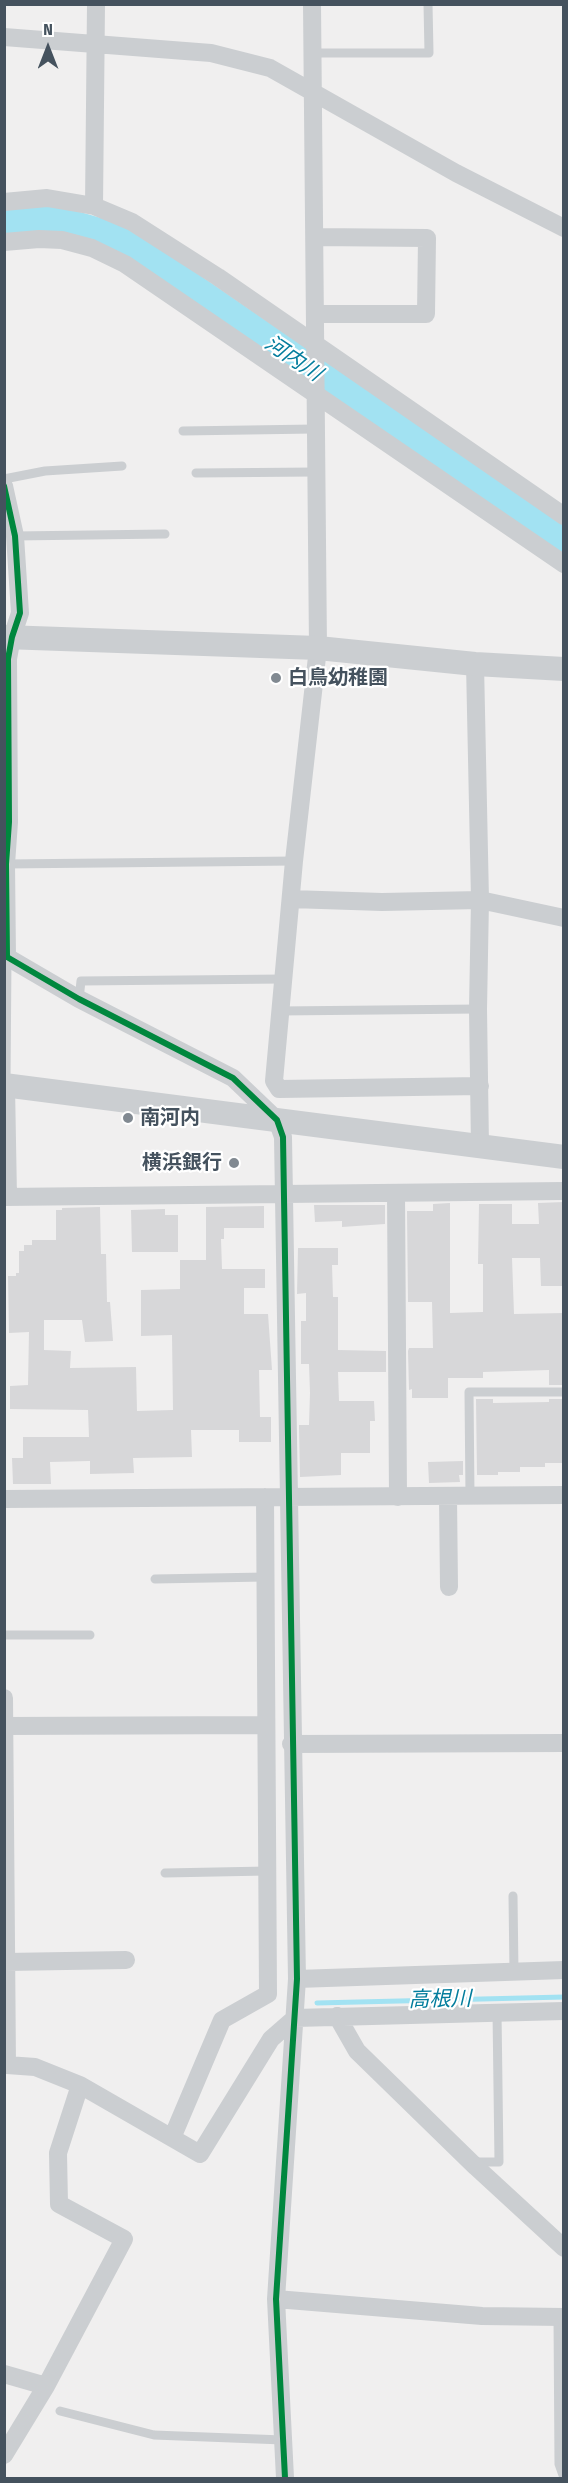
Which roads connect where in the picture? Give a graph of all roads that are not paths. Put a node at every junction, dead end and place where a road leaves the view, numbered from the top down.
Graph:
1 (96, 4) edge
2 (312, 4) edge
3 (428, 4) edge
4 (4, 37) edge
5 (96, 44) junction
6 (313, 53) junction
7 (313, 92) junction
8 (4, 202) edge
9 (94, 206) junction
10 (564, 228) edge
11 (315, 237) junction
12 (4, 242) edge
13 (315, 314) junction
14 (316, 346) junction
15 (315, 395) junction
16 (315, 429) junction
17 (183, 431) dead end
18 (122, 466) dead end
19 (315, 472) junction
20 (196, 473) dead end
21 (5, 487) edge
22 (564, 516) edge
23 (165, 534) dead end
24 (15, 536) junction
25 (564, 564) edge
26 (8, 637) edge
27 (318, 648) junction
28 (475, 664) junction
29 (564, 669) edge
30 (7, 822) edge
31 (294, 861) junction
32 (6, 864) junction
33 (291, 899) junction
34 (480, 900) junction
35 (564, 918) edge
36 (5, 931) edge
37 (7, 957) junction
38 (283, 979) junction
39 (79, 999) junction
40 (478, 1009) junction
41 (280, 1011) junction
42 (5, 1085) edge
43 (480, 1086) junction
44 (277, 1120) junction
45 (480, 1147) junction
46 (564, 1156) edge
47 (564, 1191) edge
48 (283, 1193) junction
49 (396, 1193) junction
50 (6, 1197) edge
51 (564, 1392) edge
52 (564, 1495) edge
53 (470, 1496) junction
54 (265, 1497) junction
55 (287, 1497) junction
56 (398, 1497) junction
57 (448, 1497) junction
58 (4, 1499) edge
59 (265, 1577) junction
60 (155, 1579) dead end
61 (449, 1587) dead end
62 (4, 1635) edge
63 (90, 1635) dead end
64 (4, 1698) edge
65 (266, 1725) junction
66 (5, 1726) edge
67 (564, 1743) edge
68 (291, 1744) junction
69 (267, 1871) junction
70 (165, 1873) dead end
71 (513, 1896) dead end
72 (126, 1960) dead end
73 (6, 1962) junction
74 (564, 1970) edge
75 (514, 1972) junction
76 (297, 1979) junction
77 (564, 2011) edge
78 (497, 2012) junction
79 (337, 2016) junction
80 (295, 2018) junction
81 (6, 2065) edge
82 (80, 2085) junction
83 (172, 2138) junction
84 (471, 2162) junction
85 (564, 2247) edge
86 (276, 2299) junction
87 (561, 2317) edge
88 (4, 2374) edge
89 (46, 2386) junction
90 (60, 2411) dead end
91 (283, 2440) junction
92 (4, 2455) edge
93 (285, 2478) edge
94 (564, 2478) edge

1 - 5 street
2 - 6 street
3 - 6 lane
4 - 5 street
5 - 7 street
5 - 9 street
6 - 7 street
7 - 10 street
7 - 11 street
8 - 9 street
9 - 14 street
11 - 13 street
11 - 13 street
12 - 15 street
13 - 14 street
14 - 15 street
14 - 22 street
15 - 16 street
15 - 25 street
16 - 17 lane
16 - 19 street
18 - 21 lane
19 - 20 lane
19 - 27 street
21 - 24 street
23 - 24 lane
24 - 26 street
26 - 27 street
26 - 30 street
27 - 28 street
27 - 31 street
28 - 29 street
28 - 34 street
30 - 32 street
31 - 32 lane
31 - 33 street
32 - 36 street
33 - 34 street
33 - 38 street
34 - 35 street
34 - 40 street
36 - 37 street
37 - 39 street
37 - 42 lane
38 - 39 lane
38 - 41 street
39 - 44 street
40 - 41 lane
40 - 43 street
41 - 43 street
42 - 44 street
42 - 50 street
43 - 45 street
44 - 45 street
44 - 48 street
45 - 46 street
47 - 49 street
48 - 49 street
48 - 50 street
48 - 55 street
49 - 56 street
51 - 53 lane
52 - 53 street
53 - 57 street
54 - 55 street
54 - 58 street
54 - 59 street
55 - 56 street
55 - 68 street
56 - 57 street
57 - 61 street
59 - 60 lane
59 - 65 street
62 - 63 lane
64 - 66 street
65 - 66 street
65 - 69 street
66 - 73 street
67 - 68 street
68 - 76 street
69 - 70 lane
69 - 83 street
71 - 75 lane
72 - 73 street
73 - 81 street
74 - 75 street
75 - 76 street
76 - 80 street
77 - 78 street
78 - 79 street
78 - 84 lane
79 - 80 street
79 - 84 street
80 - 83 street
80 - 86 street
81 - 82 street
82 - 83 street
82 - 89 street
84 - 85 street
86 - 87 street
86 - 91 street
87 - 94 lane
88 - 89 street
89 - 92 street
90 - 91 lane
91 - 93 street

